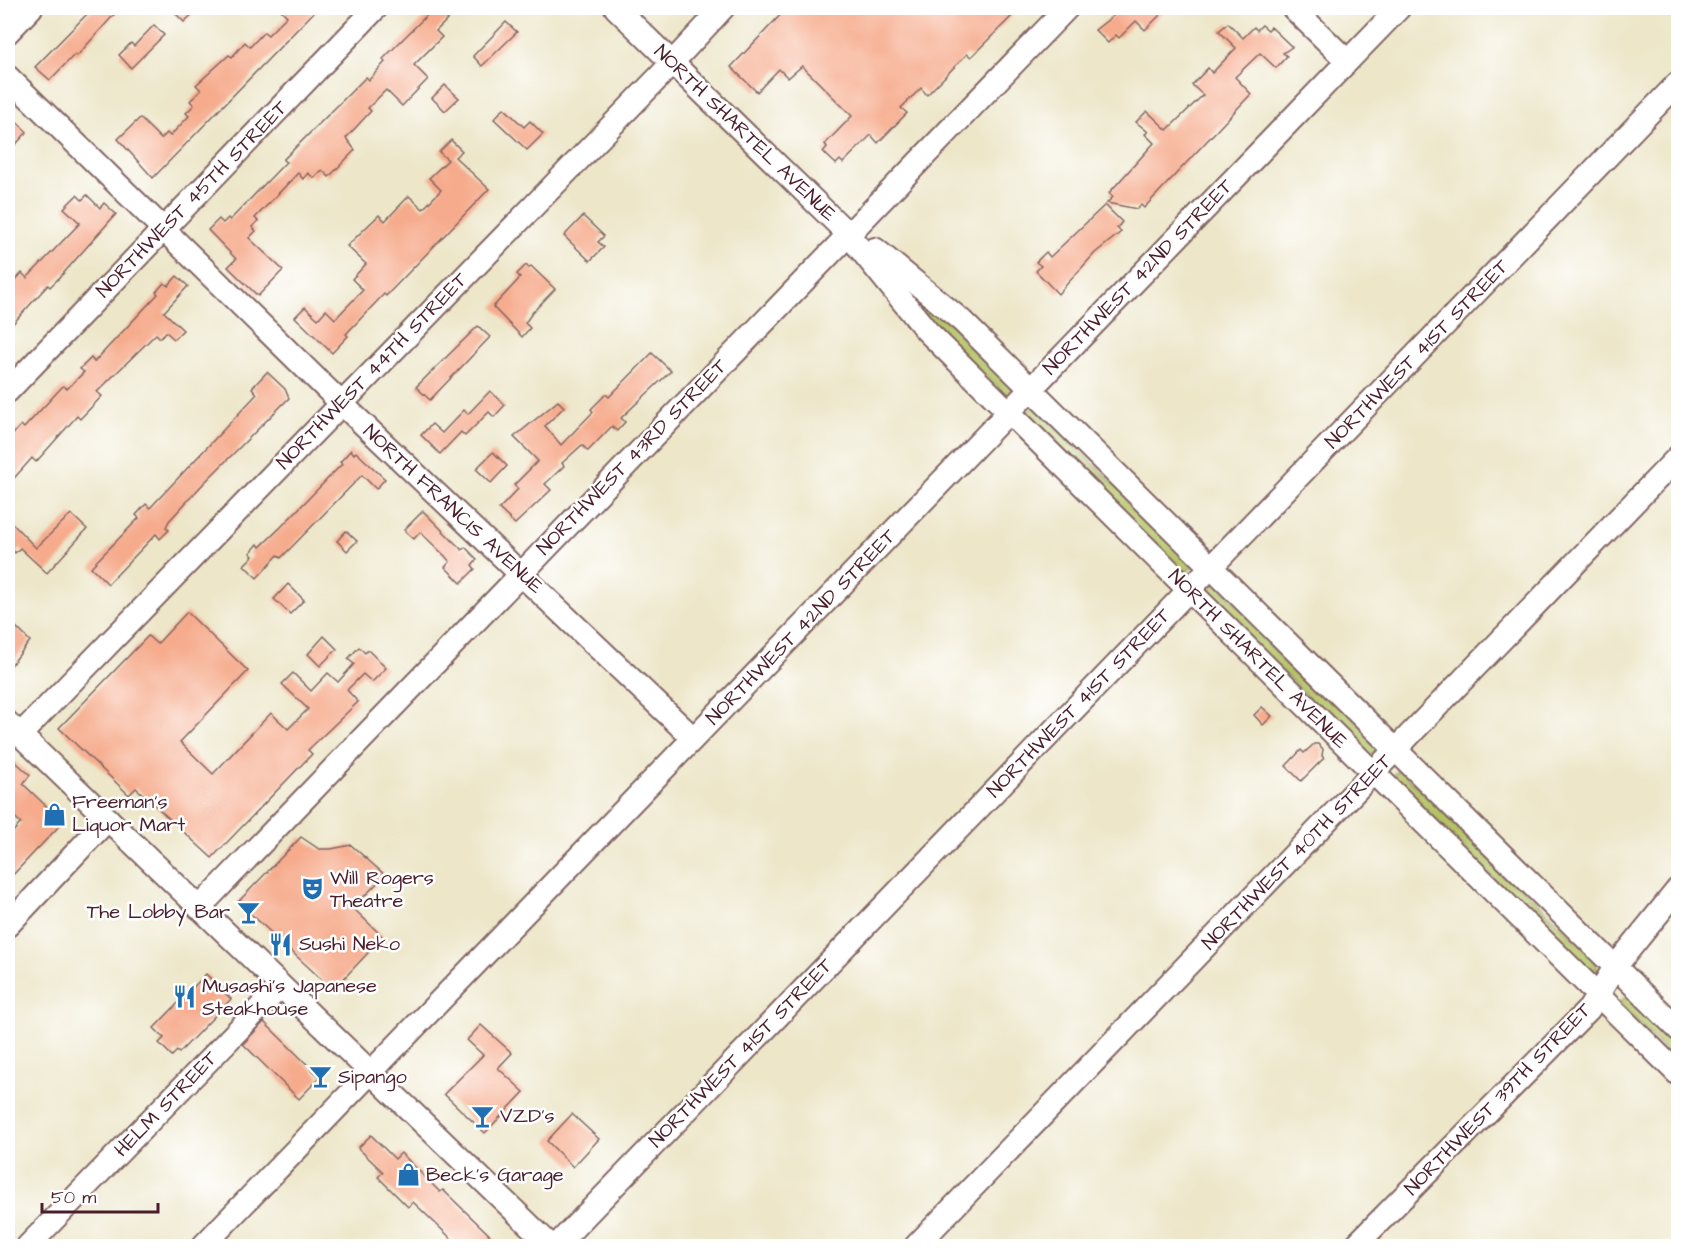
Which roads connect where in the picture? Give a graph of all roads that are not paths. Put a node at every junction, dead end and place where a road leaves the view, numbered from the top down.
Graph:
1 (31, 8) edge
2 (376, 8) edge
3 (616, 8) edge
4 (723, 8) edge
5 (1067, 8) edge
6 (1293, 8) edge
7 (1399, 8) edge
8 (8, 32) edge
9 (1347, 62) junction
10 (673, 63) junction
11 (8, 77) edge
12 (1678, 83) edge
13 (165, 228) junction
14 (848, 234) junction
15 (1030, 389) junction
16 (8, 391) edge
17 (341, 403) junction
18 (1008, 412) junction
19 (1678, 457) edge
20 (1211, 566) junction
21 (521, 572) junction
22 (1189, 590) junction
23 (14, 729) edge
24 (693, 738) junction
25 (1396, 750) junction
26 (1373, 773) junction
27 (108, 819) junction
28 (1678, 889) edge
29 (199, 908) junction
30 (8, 925) edge
31 (1615, 967) junction
32 (279, 988) junction
33 (1598, 995) junction
34 (1678, 1029) edge
35 (370, 1074) junction
36 (1678, 1074) edge
37 (28, 1246) edge
38 (203, 1246) edge
39 (550, 1246) edge
40 (556, 1246) edge
41 (916, 1246) edge
42 (1355, 1246) edge

1 - 8 street
2 - 13 street, NORTHWEST 45TH STREET
3 - 10 street, NORTH SHARTEL AVENUE
4 - 10 street, NORTHWEST 44TH STREET
5 - 14 street, NORTHWEST 43RD STREET
6 - 9 street
7 - 9 street, NORTHWEST 42ND STREET
9 - 15 street, NORTHWEST 42ND STREET
10 - 14 street, NORTH SHARTEL AVENUE
10 - 17 street, NORTHWEST 44TH STREET
11 - 13 street, NORTH FRANCIS AVENUE
12 - 20 street, NORTHWEST 41ST STREET
13 - 16 street, NORTHWEST 45TH STREET
13 - 17 street, NORTH FRANCIS AVENUE
14 - 15 street, NORTH SHARTEL AVENUE
14 - 18 street, NORTH SHARTEL AVENUE
14 - 21 street, NORTHWEST 43RD STREET
15 - 18 street, NORTHWEST 42ND STREET
15 - 20 street, NORTH SHARTEL AVENUE
17 - 21 street, NORTH FRANCIS AVENUE
17 - 23 street, NORTHWEST 44TH STREET
18 - 22 street, NORTH SHARTEL AVENUE
18 - 24 street, NORTHWEST 42ND STREET
19 - 25 street, NORTHWEST 40TH STREET
20 - 22 street, NORTHWEST 41ST STREET
20 - 25 street, NORTH SHARTEL AVENUE
21 - 24 street, NORTH FRANCIS AVENUE
21 - 29 street, NORTHWEST 43RD STREET
22 - 26 street, NORTH SHARTEL AVENUE
22 - 40 street, NORTHWEST 41ST STREET
23 - 27 street
24 - 35 street, NORTHWEST 42ND STREET
25 - 26 street, NORTHWEST 40TH STREET
25 - 31 street, NORTH SHARTEL AVENUE
26 - 33 street, NORTH SHARTEL AVENUE
26 - 41 street, NORTHWEST 40TH STREET
27 - 29 street
27 - 30 street
28 - 31 street, NORTHWEST 39TH STREET
29 - 32 street
31 - 33 street, NORTHWEST 39TH STREET
31 - 34 street, NORTH SHARTEL AVENUE
32 - 35 street
32 - 37 street, HELM STREET
33 - 36 street, NORTH SHARTEL AVENUE
33 - 42 street, NORTHWEST 39TH STREET
35 - 38 street, NORTHWEST 42ND STREET
35 - 39 street

